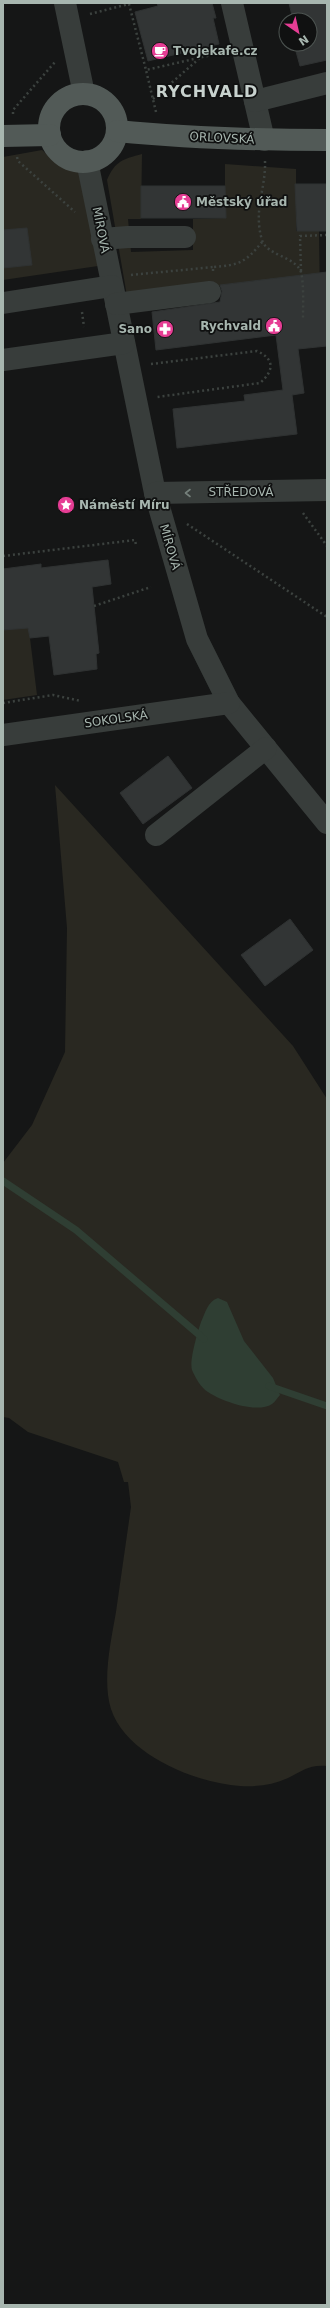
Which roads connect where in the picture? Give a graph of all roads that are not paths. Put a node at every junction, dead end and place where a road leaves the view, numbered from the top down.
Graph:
1 (65, 3) edge
2 (232, 3) edge
3 (327, 83) edge
4 (84, 94) junction
5 (255, 101) junction
6 (118, 131) junction
7 (50, 135) junction
8 (3, 136) edge
9 (264, 140) junction
10 (327, 140) edge
11 (87, 161) junction
12 (185, 237) dead end
13 (102, 239) junction
14 (210, 292) road end
15 (106, 293) junction
16 (3, 303) edge
17 (124, 344) junction
18 (3, 360) edge
19 (327, 490) edge
20 (155, 493) junction
21 (229, 703) junction
22 (3, 735) edge
23 (266, 748) junction
24 (327, 823) edge
25 (156, 835) dead end

1 - 4 street
2 - 5 street
3 - 5 street
4 - 6 main road
4 - 7 main road
5 - 9 street
6 - 9 main road, ORLOVSKÁ
6 - 11 main road
7 - 8 main road
7 - 11 main road
9 - 10 main road, ORLOVSKÁ
11 - 13 street, MÍROVÁ
12 - 13 street
13 - 15 street, MÍROVÁ
14 - 15 street
15 - 16 street
15 - 17 street, MÍROVÁ
17 - 18 street
17 - 20 street, MÍROVÁ
19 -> 20 street, STŘEDOVÁ
20 - 21 street, MÍROVÁ
21 - 22 street, SOKOLSKÁ
21 - 23 street, MÍROVÁ
23 - 24 street, MÍROVÁ
23 - 25 street

